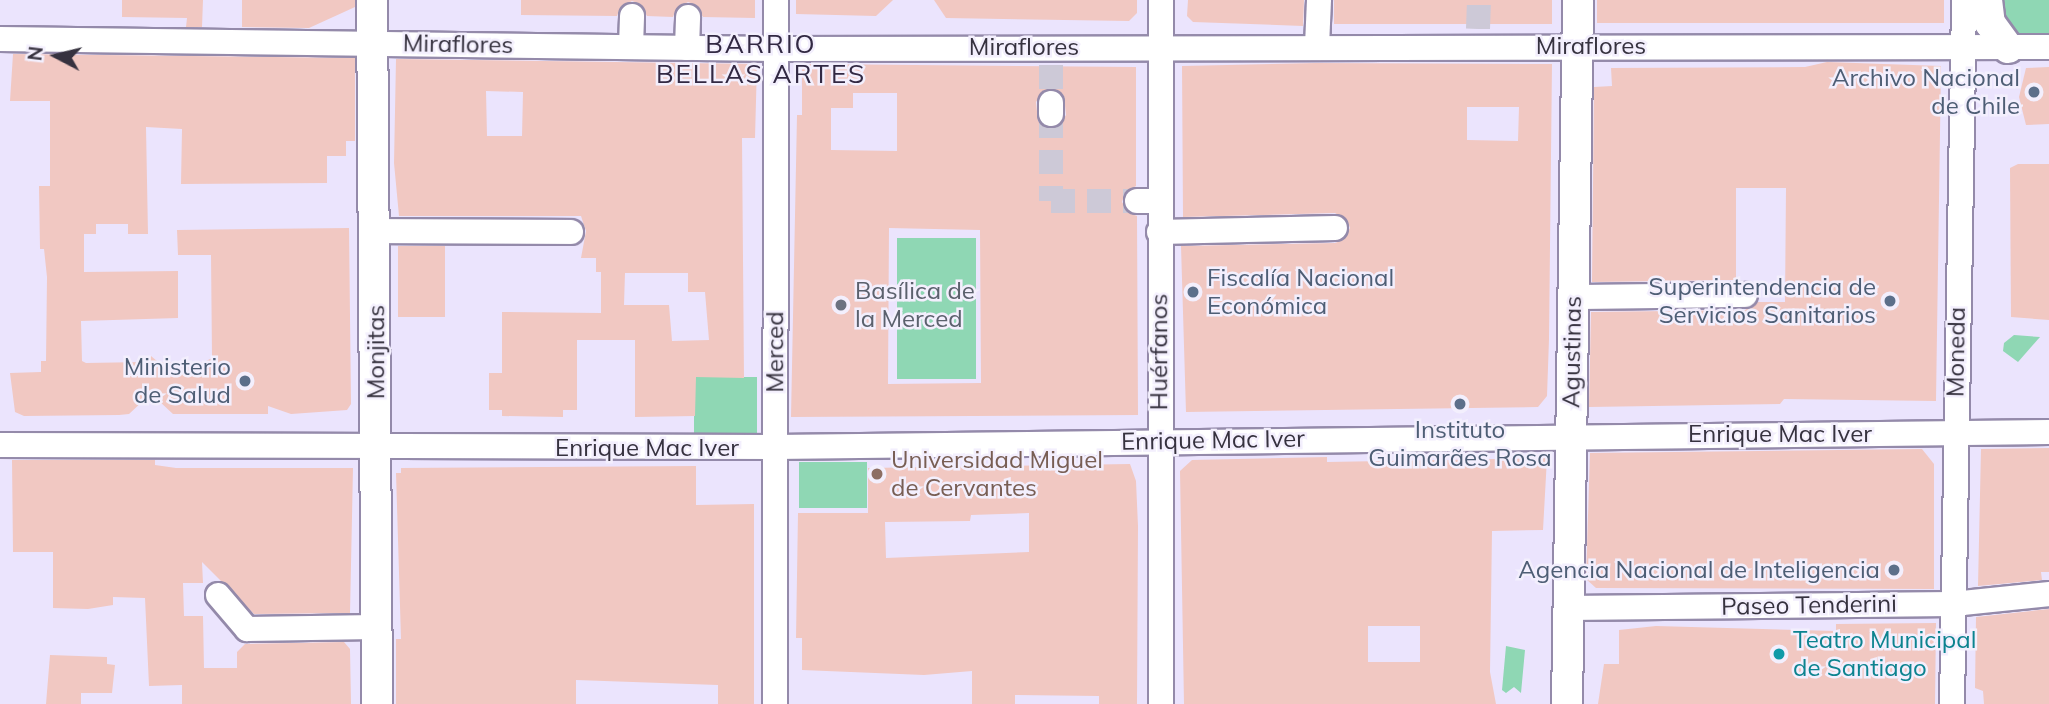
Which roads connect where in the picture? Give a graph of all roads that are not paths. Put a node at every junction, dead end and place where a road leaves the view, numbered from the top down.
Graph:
1 (372, 0) edge
2 (776, 0) edge
3 (1161, 0) edge
4 (1319, 0) edge
5 (1578, 0) edge
6 (1964, 0) edge
7 (1987, 0) edge
8 (632, 16) dead end
9 (688, 17) dead end
10 (0, 39) edge
11 (372, 42) junction
12 (631, 46) junction
13 (1159, 46) junction
14 (1317, 46) junction
15 (1577, 46) junction
16 (2049, 47) edge
17 (1963, 48) junction
18 (2008, 48) junction
19 (776, 49) junction
20 (698, 52) junction
21 (1335, 228) dead end
22 (376, 231) junction
23 (571, 232) dead end
24 (1159, 232) junction
25 (1566, 295) junction
26 (1745, 296) dead end
27 (2049, 432) edge
28 (1955, 434) junction
29 (1570, 435) junction
30 (1708, 435) junction
31 (1160, 441) junction
32 (1632, 444) dead end
33 (0, 445) edge
34 (775, 447) junction
35 (376, 448) junction
36 (1557, 574) dead end
37 (2049, 594) edge
38 (218, 595) dead end
39 (1953, 604) junction
40 (1568, 608) junction
41 (376, 627) junction
42 (1567, 660) junction
43 (377, 704) edge
44 (775, 704) edge
45 (1161, 704) edge
46 (1567, 704) edge
47 (1952, 704) edge

1 - 11 main road, Monjitas
2 - 19 street, Merced
3 - 13 street, Huérfanos
4 - 14 street
5 - 15 main road, Agustinas
6 - 17 street, Moneda
7 - 18 main road
8 - 12 street
9 - 20 street
10 - 11 street, Miraflores
11 - 12 street, Miraflores
11 - 22 main road, Monjitas
12 - 20 street, Miraflores
13 - 14 street, Miraflores
13 - 19 street, Miraflores
13 - 24 street, Huérfanos
14 - 15 street, Miraflores
15 - 17 street, Miraflores
15 - 25 main road, Agustinas
16 - 18 street, Miraflores
17 - 18 street, Miraflores
17 - 28 street, Moneda
19 - 20 street, Miraflores
19 - 34 street, Merced
21 - 24 street
22 - 23 street
22 - 35 main road, Monjitas
24 - 31 street, Huérfanos
25 - 26 street
25 - 29 main road, Agustinas
27 - 28 street, Enrique Mac Iver
28 - 30 street, Enrique Mac Iver
28 - 39 street, Moneda
29 - 30 street, Enrique Mac Iver
29 - 31 street, Enrique Mac Iver
29 - 40 main road, Agustinas
30 - 32 street
31 - 34 street, Enrique Mac Iver
31 - 45 street, Huérfanos
33 - 35 street, Enrique Mac Iver
34 - 35 street, Enrique Mac Iver
34 - 44 street, Merced
35 - 41 main road, Monjitas
36 - 42 street
37 - 39 street, Paseo Tenderini
38 - 41 street
39 - 40 street, Paseo Tenderini
39 - 47 street, Moneda
40 - 42 main road, Agustinas
41 - 43 main road, Monjitas
42 - 46 main road, Agustinas

